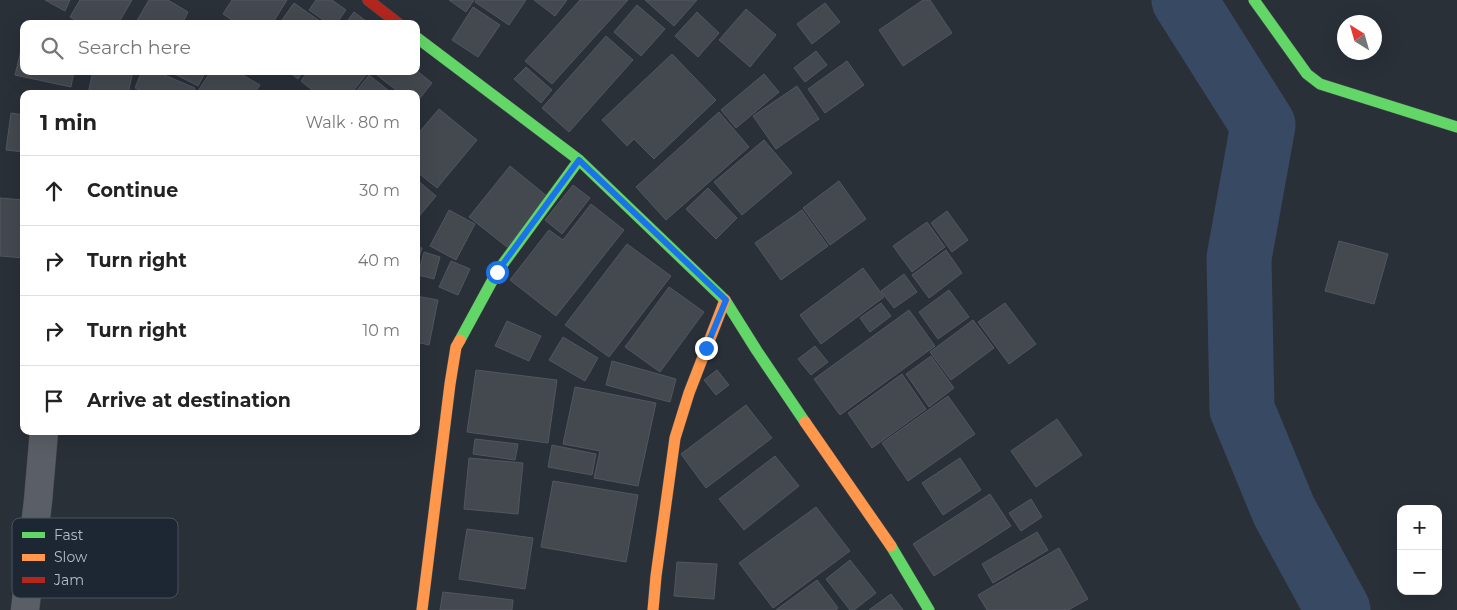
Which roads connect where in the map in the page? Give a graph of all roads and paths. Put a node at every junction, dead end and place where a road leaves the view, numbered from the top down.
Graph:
1 (368, 0) edge
2 (1254, 0) edge
3 (394, 20) edge
4 (420, 40) edge
5 (1457, 127) edge
6 (579, 160) junction
7 (726, 300) junction
8 (44, 435) edge
9 (36, 518) edge
10 (422, 610) edge
11 (653, 610) edge
12 (929, 610) edge

1 - 3 street
2 - 5 street
4 - 6 street
6 - 7 street
6 - 10 street
7 - 11 street
7 - 12 street
8 - 9 street

